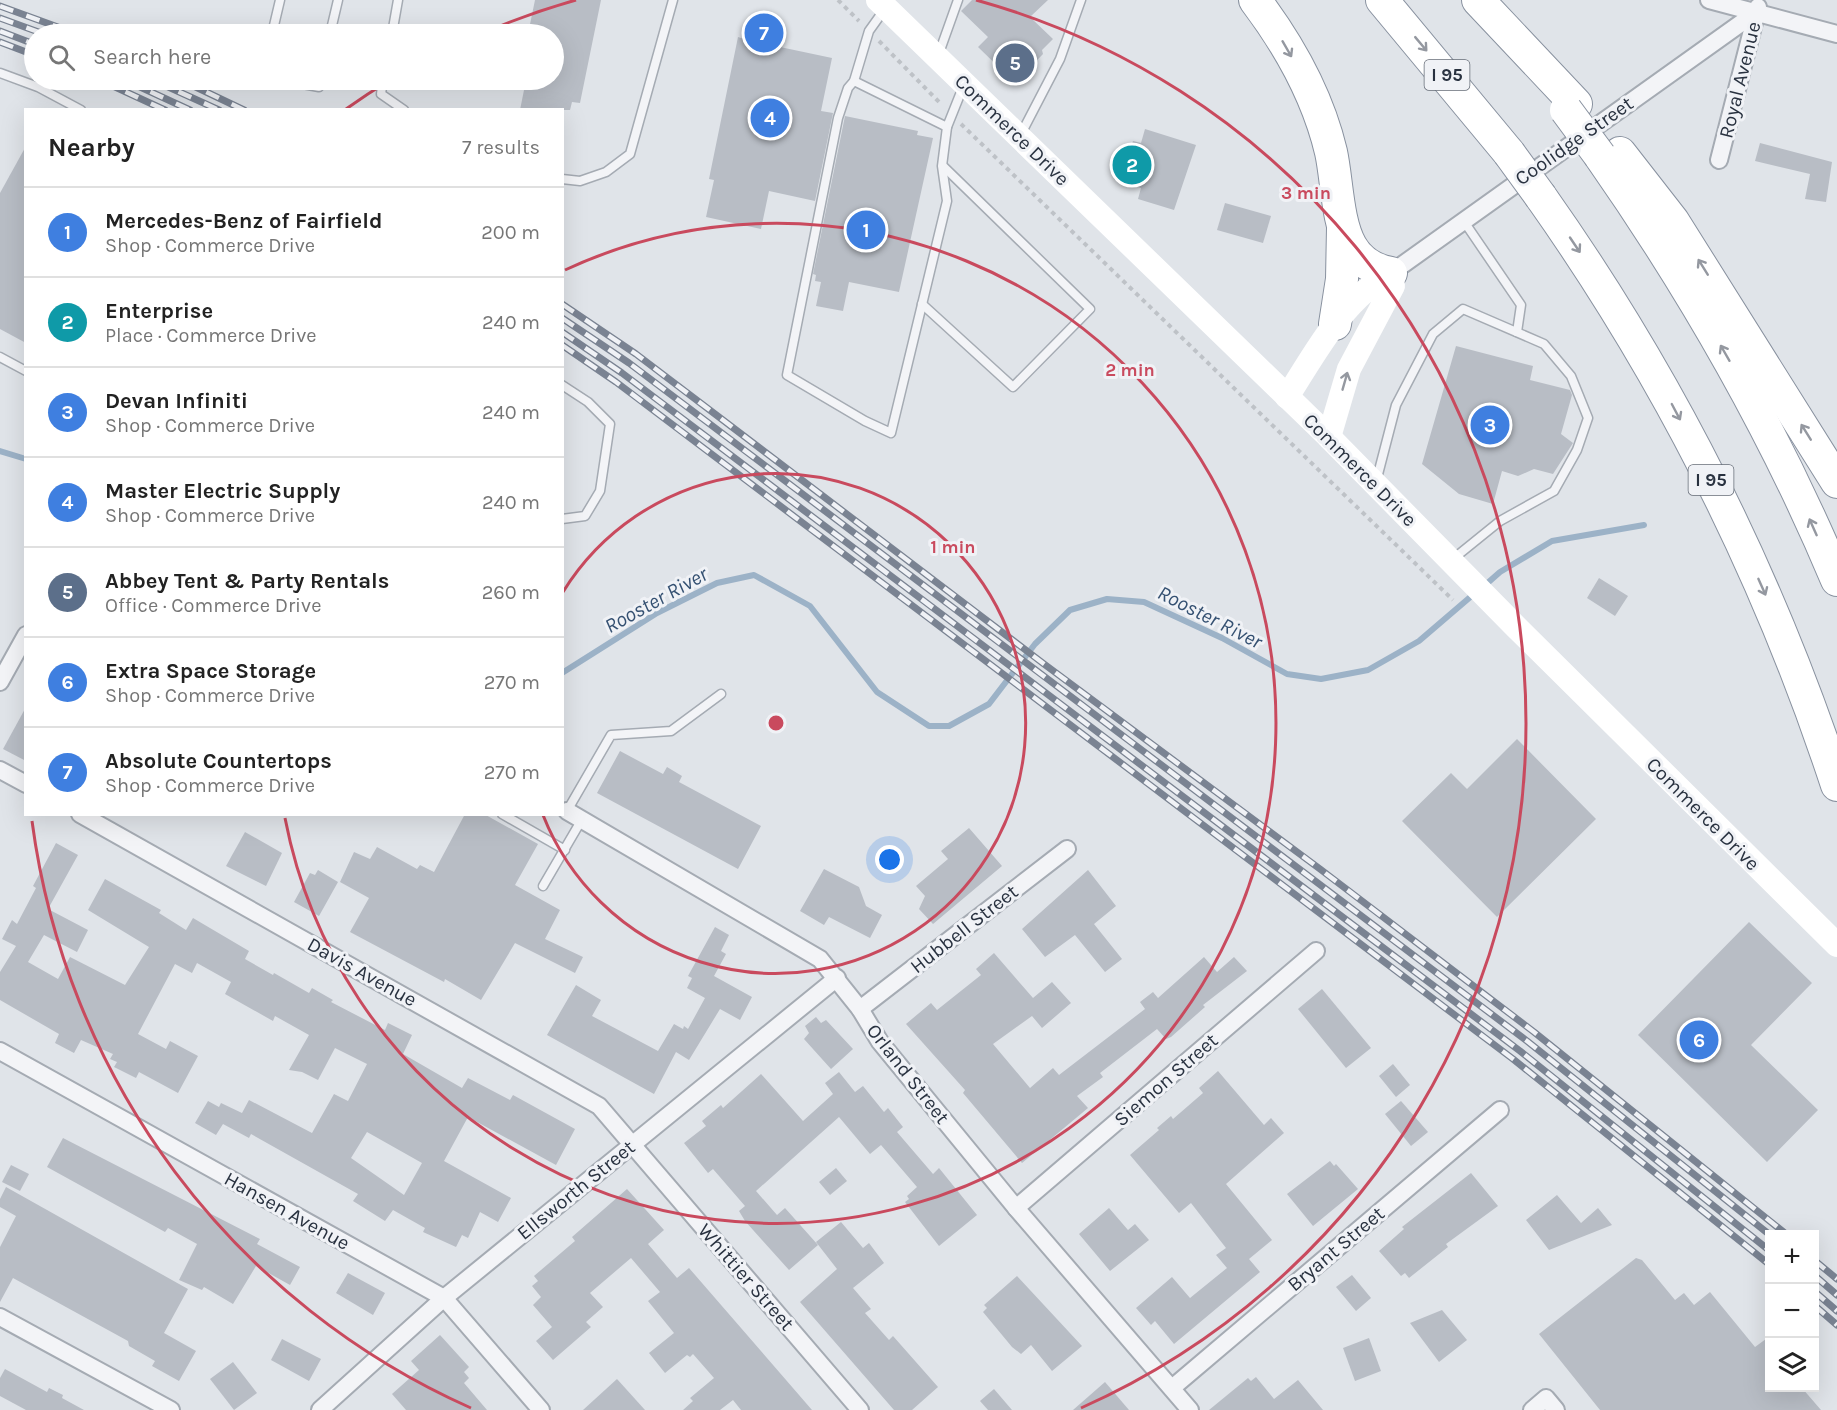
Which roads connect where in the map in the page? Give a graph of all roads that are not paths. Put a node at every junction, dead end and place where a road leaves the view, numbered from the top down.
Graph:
1 (280, 0) edge
2 (338, 0) edge
3 (398, 0) edge
4 (673, 0) edge
5 (958, 0) edge
6 (1081, 0) edge
7 (1255, 0) edge
8 (1382, 0) edge
9 (1477, 0) edge
10 (1710, 0) edge
11 (882, 4) edge
12 (1759, 5) edge
13 (274, 24) edge
14 (332, 24) edge
15 (394, 24) edge
16 (1837, 34) edge
17 (938, 58) junction
18 (0, 73) edge
19 (855, 81) junction
20 (24, 82) edge
21 (964, 84) junction
22 (44, 90) edge
23 (382, 90) edge
24 (77, 108) edge
25 (401, 108) edge
26 (947, 127) junction
27 (1019, 136) junction
28 (1606, 150) junction
29 (1719, 160) dead end
30 (942, 166) junction
31 (564, 179) edge
32 (1342, 212) junction
33 (1463, 220) junction
34 (1391, 273) junction
35 (922, 304) junction
36 (1335, 324) junction
37 (1517, 332) junction
38 (0, 357) edge
39 (24, 370) edge
40 (564, 386) edge
41 (1287, 397) junction
42 (1329, 437) junction
43 (1837, 482) edge
44 (1375, 485) junction
45 (564, 519) edge
46 (1456, 567) junction
47 (1837, 580) edge
48 (24, 639) edge
49 (0, 682) edge
50 (720, 694) dead end
51 (0, 770) edge
52 (24, 783) edge
53 (1837, 785) edge
54 (567, 811) joint
55 (84, 816) edge
56 (506, 816) edge
57 (581, 821) junction
58 (1067, 849) dead end
59 (565, 850) junction
60 (543, 886) dead end
61 (1837, 945) edge
62 (1316, 951) dead end
63 (837, 978) junction
64 (860, 1009) junction
65 (0, 1051) edge
66 (1500, 1110) dead end
67 (632, 1144) junction
68 (1016, 1208) junction
69 (444, 1298) junction
70 (0, 1317) edge
71 (1172, 1388) junction
72 (1551, 1404) edge
73 (171, 1410) edge
74 (320, 1410) edge
75 (541, 1410) edge
76 (860, 1410) edge
77 (1190, 1410) edge
78 (1532, 1410) edge

1 - 13 lane
2 - 14 lane
3 - 15 lane
4 - 31 lane
5 - 17 lane
6 - 27 lane
7 -> 32 highway
8 -> 53 highway, I 95, bridge
9 - 28 highway, bridge
10 - 12 street
11 - 17 main road, Commerce Drive
11 - 19 lane
12 - 16 street
12 - 29 street, Royal Avenue
12 - 33 street, Coolidge Street
17 - 21 main road, Commerce Drive
18 - 20 lane
19 - 26 lane
19 - 35 lane
21 - 26 lane
21 - 27 main road, Commerce Drive
22 - 24 lane
23 - 25 lane
26 - 30 lane
27 - 41 main road, Commerce Drive
43 -> 28 highway
47 -> 28 highway
30 - 35 lane
30 - 35 lane
32 - 34 highway
32 - 36 highway
33 - 34 street, Coolidge Street
33 - 37 lane
34 - 36 main road, Coolidge Street
42 -> 34 main road
36 - 41 main road, Coolidge Street
37 - 44 lane
37 - 46 lane
38 - 39 lane
40 - 45 lane
41 - 42 main road, Commerce Drive
42 - 44 main road, Commerce Drive
44 - 46 main road, Commerce Drive
46 - 61 main road, Commerce Drive
48 - 49 street
50 - 54 lane
51 - 52 street
54 - 57 street, Orland Street
55 - 67 street, Davis Avenue
56 - 59 lane
57 - 59 lane
57 - 63 street, Orland Street
58 - 64 street, Hubbell Street
59 - 60 lane
62 - 68 street, Siemon Street
63 - 64 street, Orland Street
63 - 67 street, Ellsworth Street
64 - 68 street, Orland Street
65 - 69 street, Hansen Avenue
66 - 71 street, Bryant Street
67 - 69 street, Ellsworth Street
67 - 76 street, Whittier Street
68 - 71 street, Orland Street
69 - 74 street, Ellsworth Street
69 - 75 street, Hansen Avenue
70 - 73 street
71 - 77 street, Orland Street
72 - 78 street

